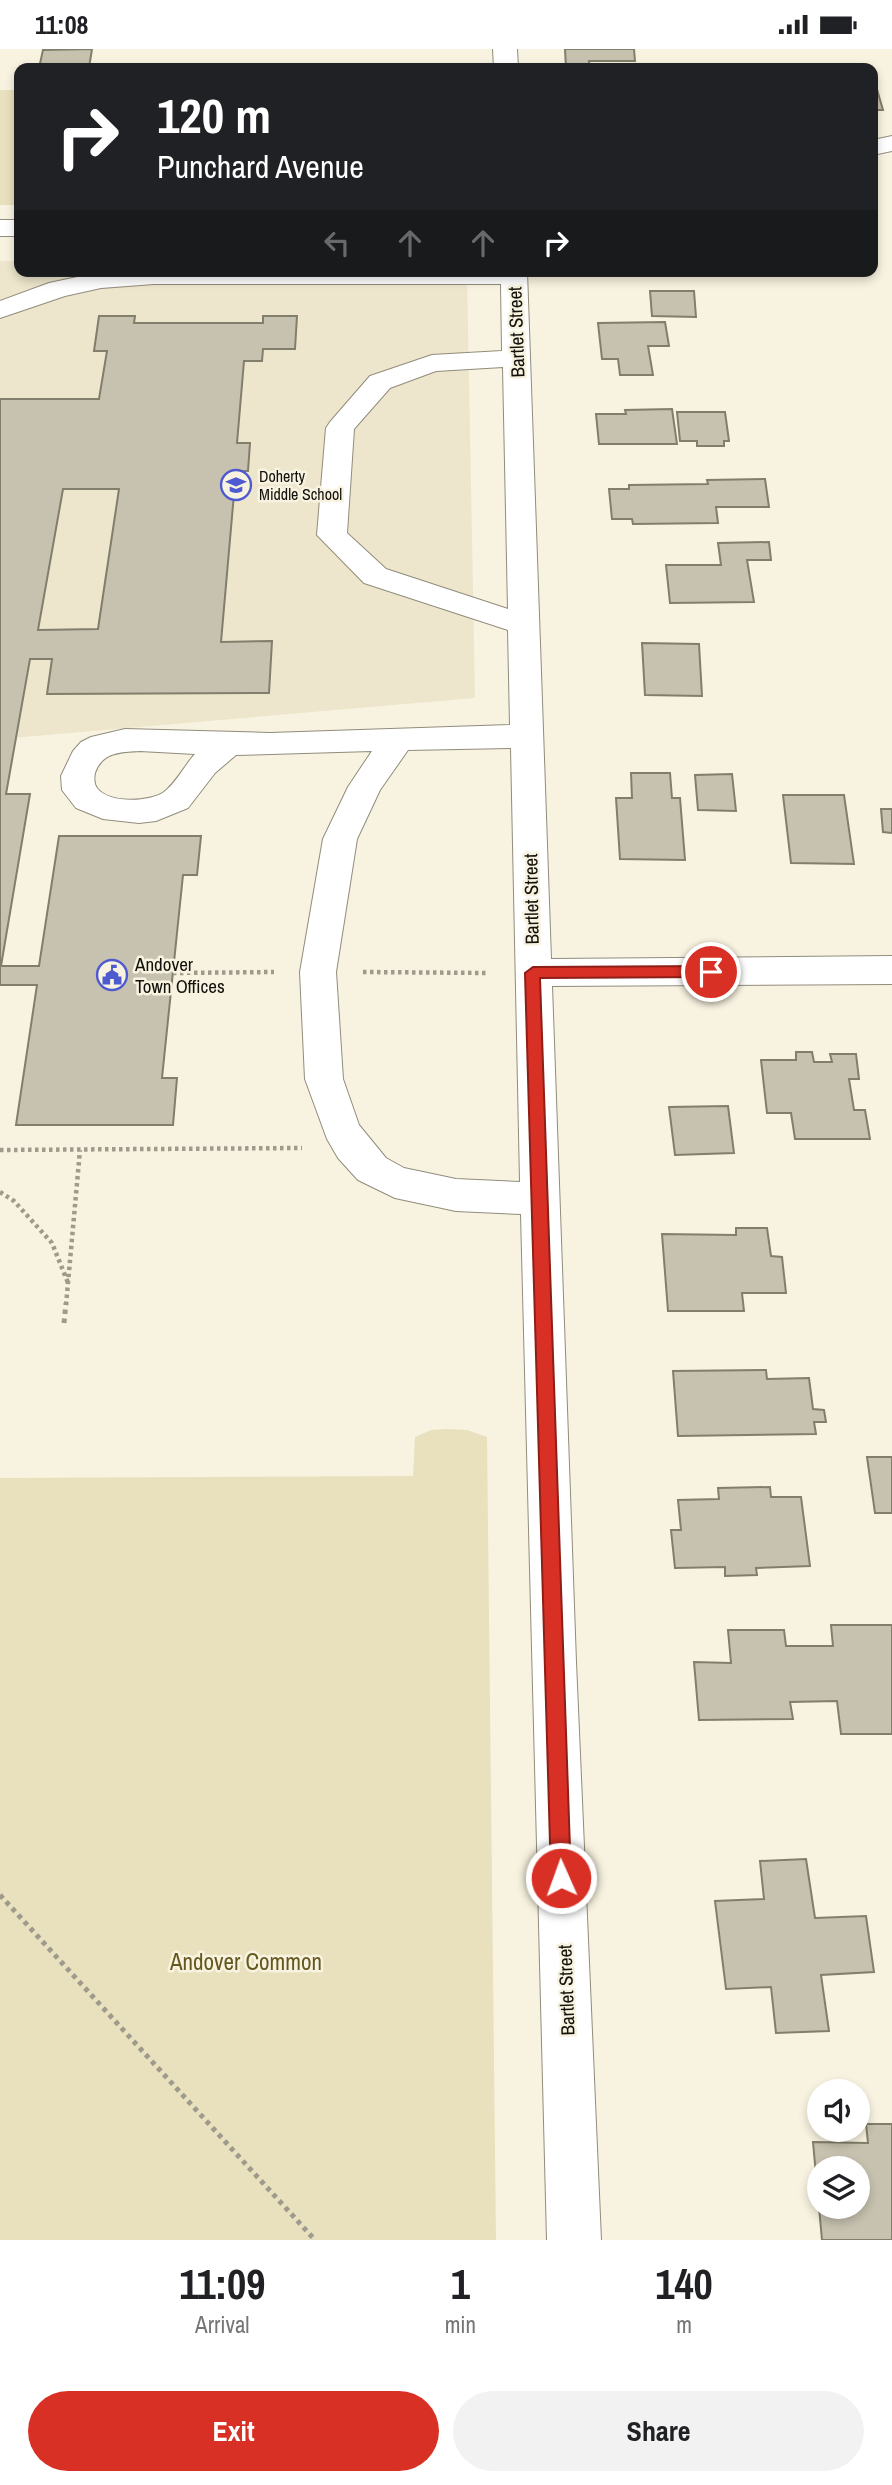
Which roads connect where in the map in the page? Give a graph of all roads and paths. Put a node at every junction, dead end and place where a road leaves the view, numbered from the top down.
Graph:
1 (141, 277) edge
2 (514, 277) edge
3 (0, 310) edge
4 (517, 358) junction
5 (525, 625) junction
6 (527, 736) junction
7 (398, 739) junction
8 (229, 744) dead end
9 (892, 970) edge
10 (533, 973) junction
11 (352, 1147) junction
12 (0, 1150) edge
13 (80, 1150) junction
14 (0, 1192) edge
15 (539, 1199) junction
16 (68, 1284) junction
17 (64, 1323) dead end
18 (0, 1895) edge
19 (315, 2240) edge
20 (574, 2240) edge

1 - 3 street
2 - 4 street, Bartlet Street
4 - 5 street, Bartlet Street
4 - 5 street
5 - 6 street, Bartlet Street
6 - 7 street
6 - 10 street, Bartlet Street
7 - 8 street
7 - 11 street
9 - 10 street
10 - 15 street, Bartlet Street
11 - 13 path
11 - 15 street
12 - 13 path
13 - 16 path
14 - 16 path
15 - 20 street, Bartlet Street
16 - 17 path
18 - 19 path

